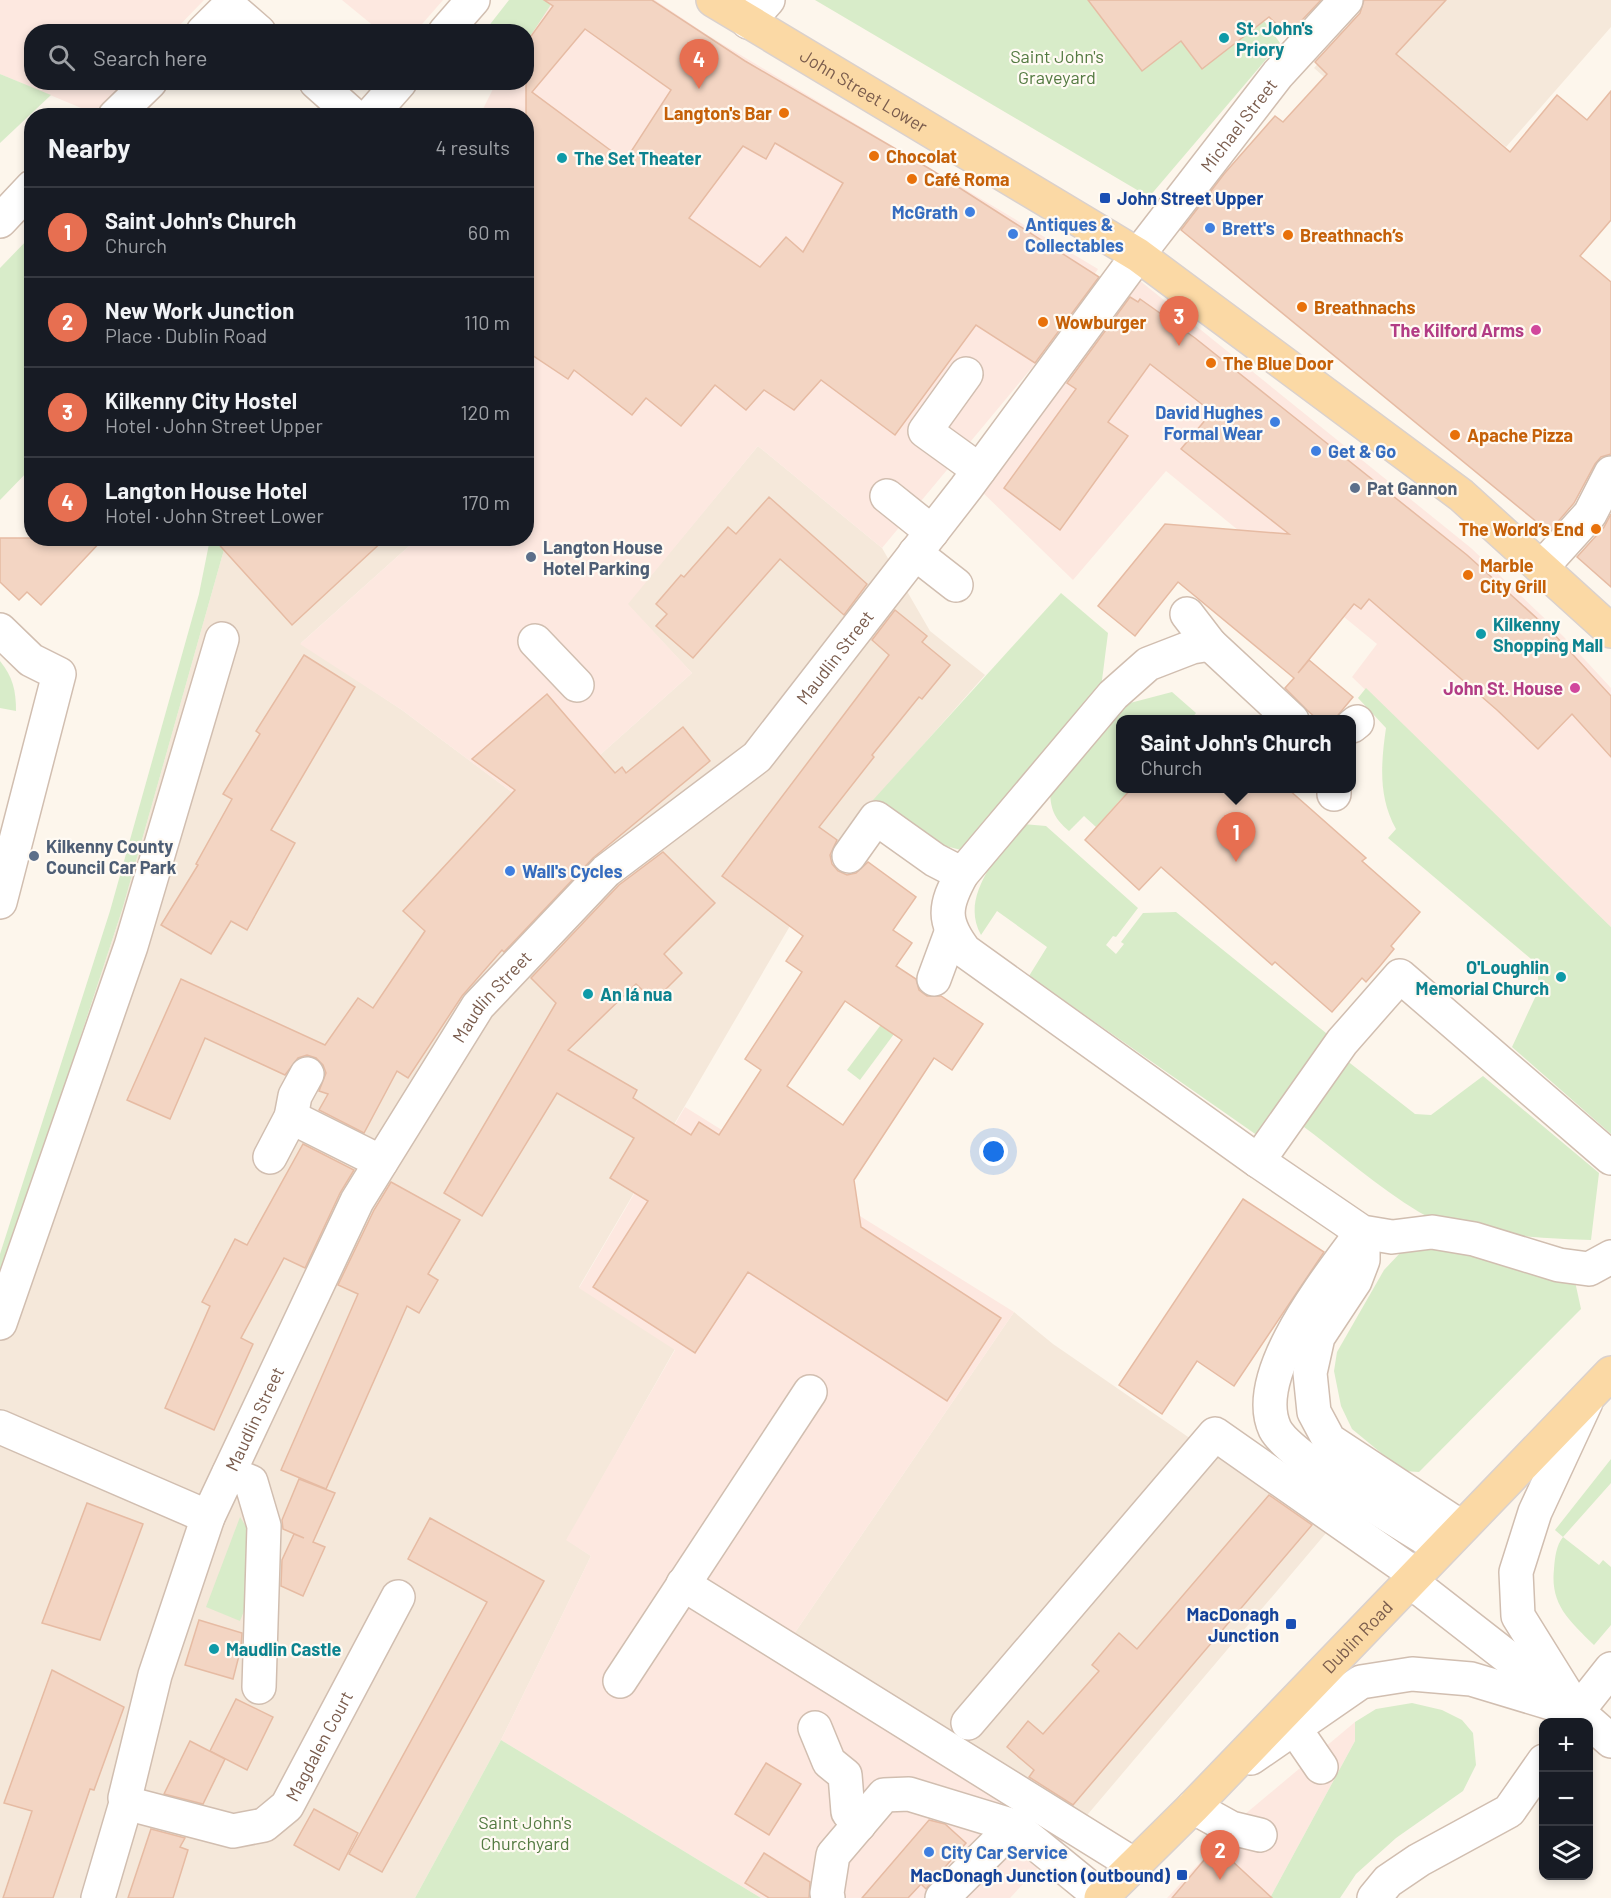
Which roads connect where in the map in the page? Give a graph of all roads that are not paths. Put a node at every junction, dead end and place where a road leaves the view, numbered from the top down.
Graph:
1 (473, 0) edge
2 (713, 0) edge
3 (1346, 0) edge
4 (226, 3) edge
5 (758, 11) edge
6 (209, 24) edge
7 (250, 24) edge
8 (453, 24) edge
9 (142, 90) edge
10 (325, 90) edge
11 (393, 90) edge
12 (123, 108) edge
13 (345, 108) edge
14 (377, 108) edge
15 (24, 196) edge
16 (0, 221) edge
17 (1138, 255) junction
18 (966, 374) dead end
19 (979, 470) junction
20 (1611, 473) edge
21 (887, 496) dead end
22 (923, 543) junction
23 (1542, 567) junction
24 (956, 585) dead end
25 (1187, 614) dead end
26 (1607, 618) edge
27 (0, 630) edge
28 (222, 639) dead end
29 (535, 641) dead end
30 (1210, 644) junction
31 (577, 684) dead end
32 (1287, 715) edge
33 (849, 856) dead end
34 (962, 874) junction
35 (0, 902) edge
36 (951, 933) junction
37 (934, 979) dead end
38 (307, 1074) dead end
39 (291, 1117) junction
40 (270, 1156) dead end
41 (1611, 1158) edge
42 (1258, 1161) junction
43 (381, 1162) junction
44 (1362, 1232) junction
45 (1611, 1257) edge
46 (0, 1323) edge
47 (1611, 1373) edge
48 (810, 1392) dead end
49 (1587, 1400) junction
50 (0, 1427) edge
51 (229, 1473) junction
52 (208, 1516) junction
53 (1451, 1538) junction
54 (1413, 1578) junction
55 (683, 1584) junction
56 (398, 1597) dead end
57 (1611, 1669) edge
58 (620, 1681) dead end
59 (259, 1687) dead end
60 (1573, 1717) edge
61 (1289, 1720) junction
62 (968, 1723) dead end
63 (815, 1728) dead end
64 (1611, 1741) edge
65 (1321, 1767) dead end
66 (1539, 1768) edge
67 (126, 1803) junction
68 (1193, 1806) junction
69 (859, 1825) junction
70 (1014, 1826) junction
71 (1260, 1835) dead end
72 (1133, 1864) junction
73 (98, 1898) edge
74 (828, 1898) edge
75 (942, 1898) edge
76 (1101, 1898) edge
77 (1374, 1898) edge

1 - 8 street
2 - 5 main road, John Street Lower
3 - 17 street, Michael Street
4 - 6 street
4 - 7 street
5 - 17 main road, John Street Lower
9 - 12 street
10 - 13 street
11 - 14 street
15 - 16 street
17 - 19 street, Maudlin Street
17 - 23 main road
18 - 19 street
19 - 22 street, Maudlin Street
20 - 23 street
21 - 22 street
22 - 24 street
22 - 43 street, Maudlin Street
23 - 26 main road
25 - 30 street
27 - 35 street
28 - 46 street
29 - 31 street
30 - 32 street
30 - 34 street
33 - 34 street
34 - 36 street
36 - 37 street
36 - 42 street
38 - 39 street
39 - 40 street
39 - 43 street
41 - 42 street
42 - 44 street
43 - 51 street, Maudlin Street
44 - 45 street
44 - 53 street
44 - 53 street
47 - 49 main road, Dublin Road
48 - 55 street
49 - 53 main road, Dublin Road
49 - 60 street
50 - 52 street
51 - 52 street, Maudlin Street
51 - 59 street
52 - 67 street, Maudlin Street
53 - 54 main road, Dublin Road
54 - 60 street
54 - 61 main road, Dublin Road
54 - 62 street
55 - 58 street
55 - 72 street
56 - 67 street, Magdalen Court
57 - 60 street
60 - 61 street
60 - 64 street
61 - 65 street
61 - 68 main road, Dublin Road
63 - 69 street
66 - 77 street
67 - 73 street, Maudlin Street
68 - 71 street
68 - 72 main road, Dublin Road
69 - 70 street
69 - 74 street
70 - 75 street
70 - 76 street
72 - 76 main road, Dublin Road

